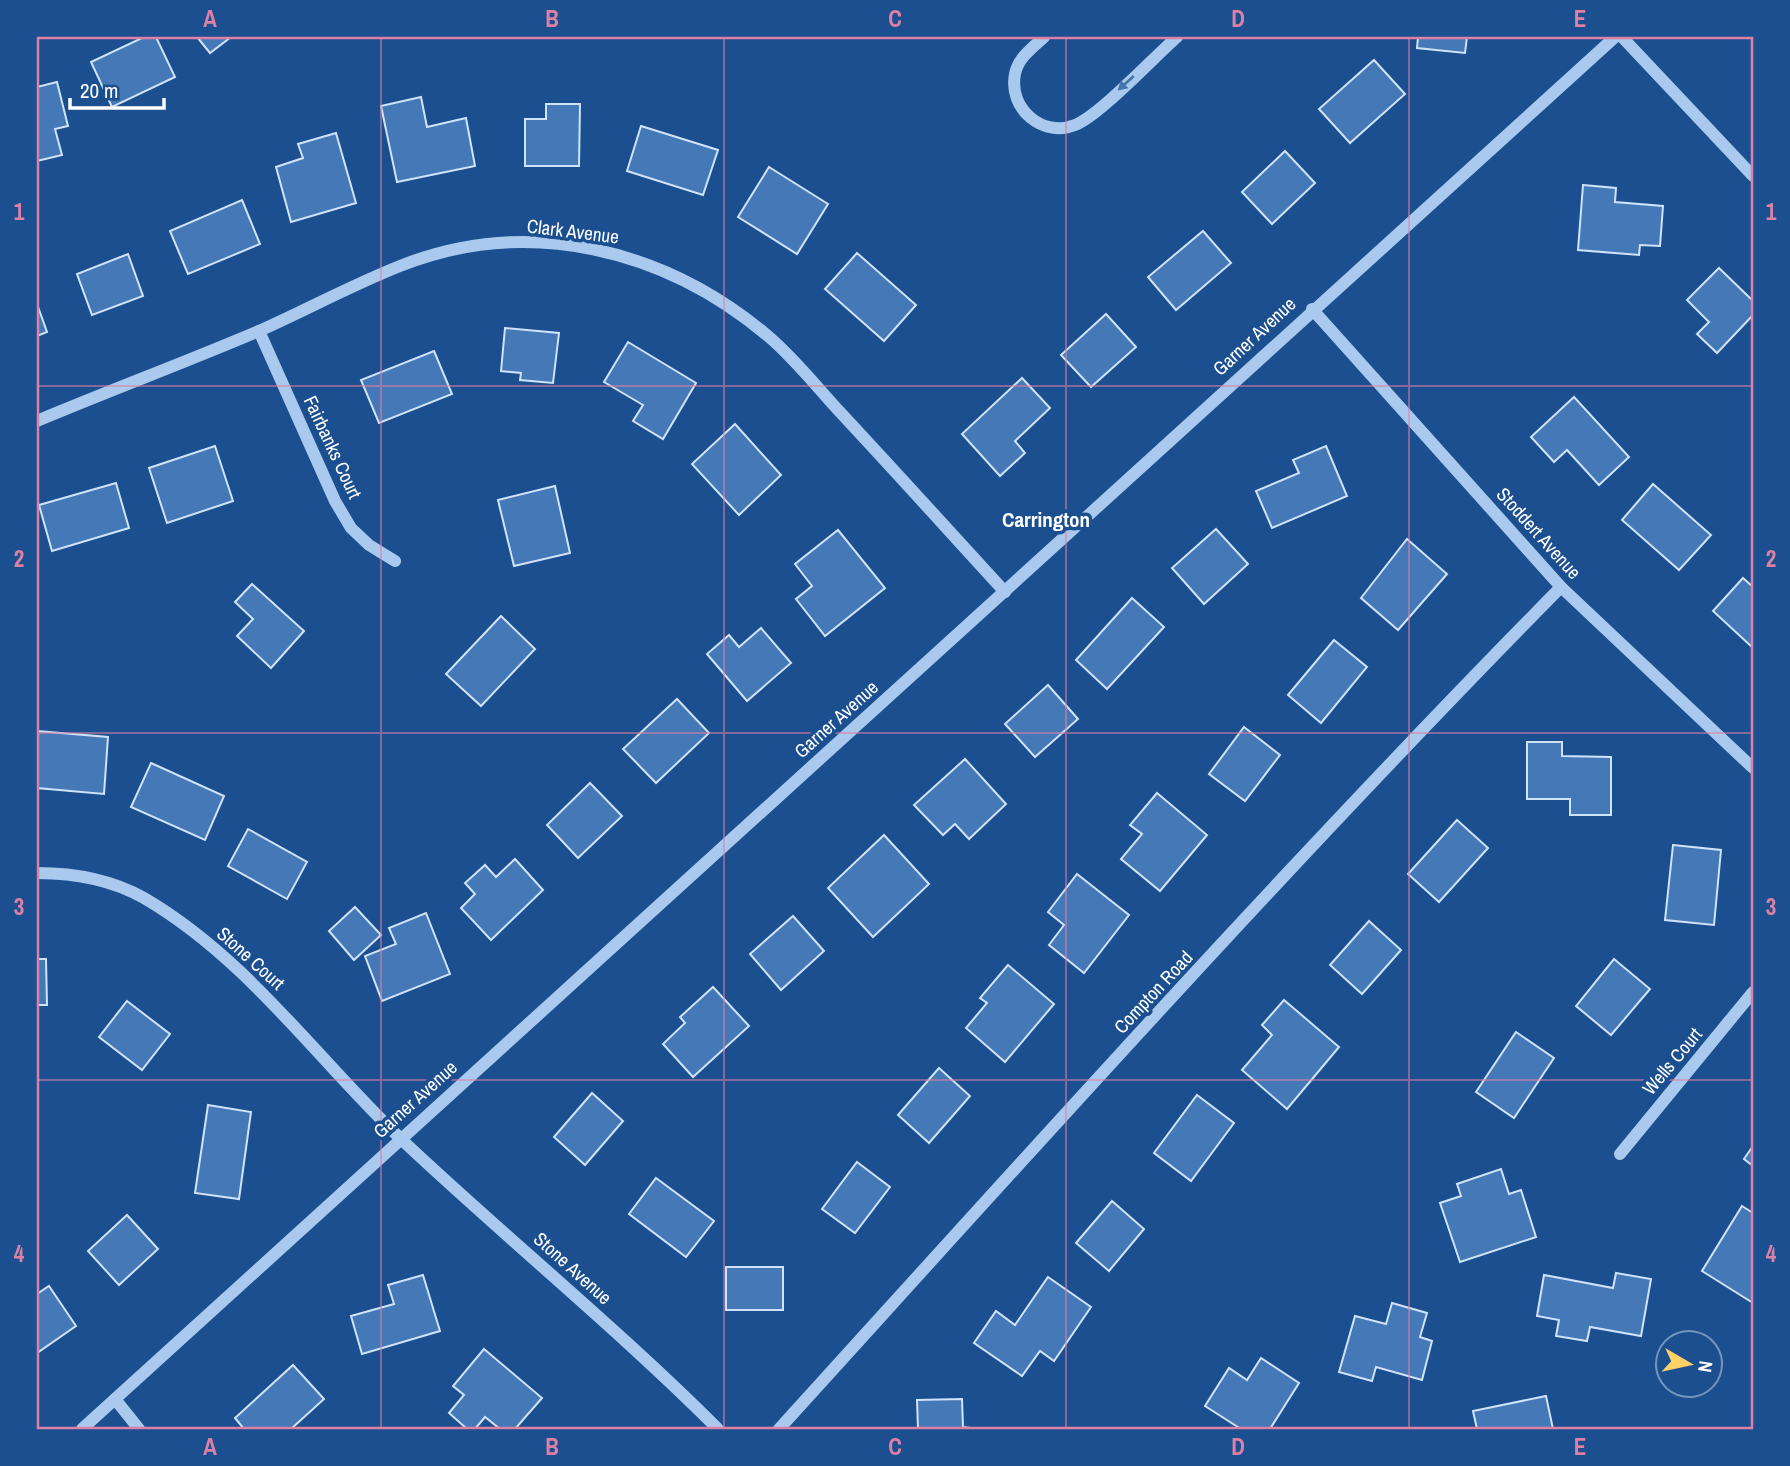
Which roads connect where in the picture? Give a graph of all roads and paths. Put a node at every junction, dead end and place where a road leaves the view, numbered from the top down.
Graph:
1 (1044, 37) edge
2 (1177, 37) edge
3 (1615, 37) edge
4 (1622, 37) edge
5 (1753, 176) edge
6 (1312, 309) junction
7 (259, 331) junction
8 (37, 421) edge
9 (395, 561) dead end
10 (1561, 587) junction
11 (1005, 592) junction
12 (1753, 768) edge
13 (37, 873) edge
14 (1753, 992) edge
15 (400, 1138) junction
16 (1620, 1154) dead end
17 (115, 1399) junction
18 (82, 1429) edge
19 (139, 1429) edge
20 (718, 1429) edge
21 (779, 1429) edge

2 -> 1 street
3 - 6 street, Garner Avenue
4 - 5 street
6 - 10 street, Stoddert Avenue
6 - 11 street, Garner Avenue
7 - 8 street, Clark Avenue
7 - 9 street, Fairbanks Court
7 - 11 street, Clark Avenue
10 - 12 street, Stoddert Avenue
10 - 21 street, Compton Road
11 - 15 street, Garner Avenue
13 - 15 street, Stone Court
14 - 16 street, Wells Court
15 - 17 street, Garner Avenue
15 - 20 street, Stone Avenue
17 - 18 street, Garner Avenue
17 - 19 street

